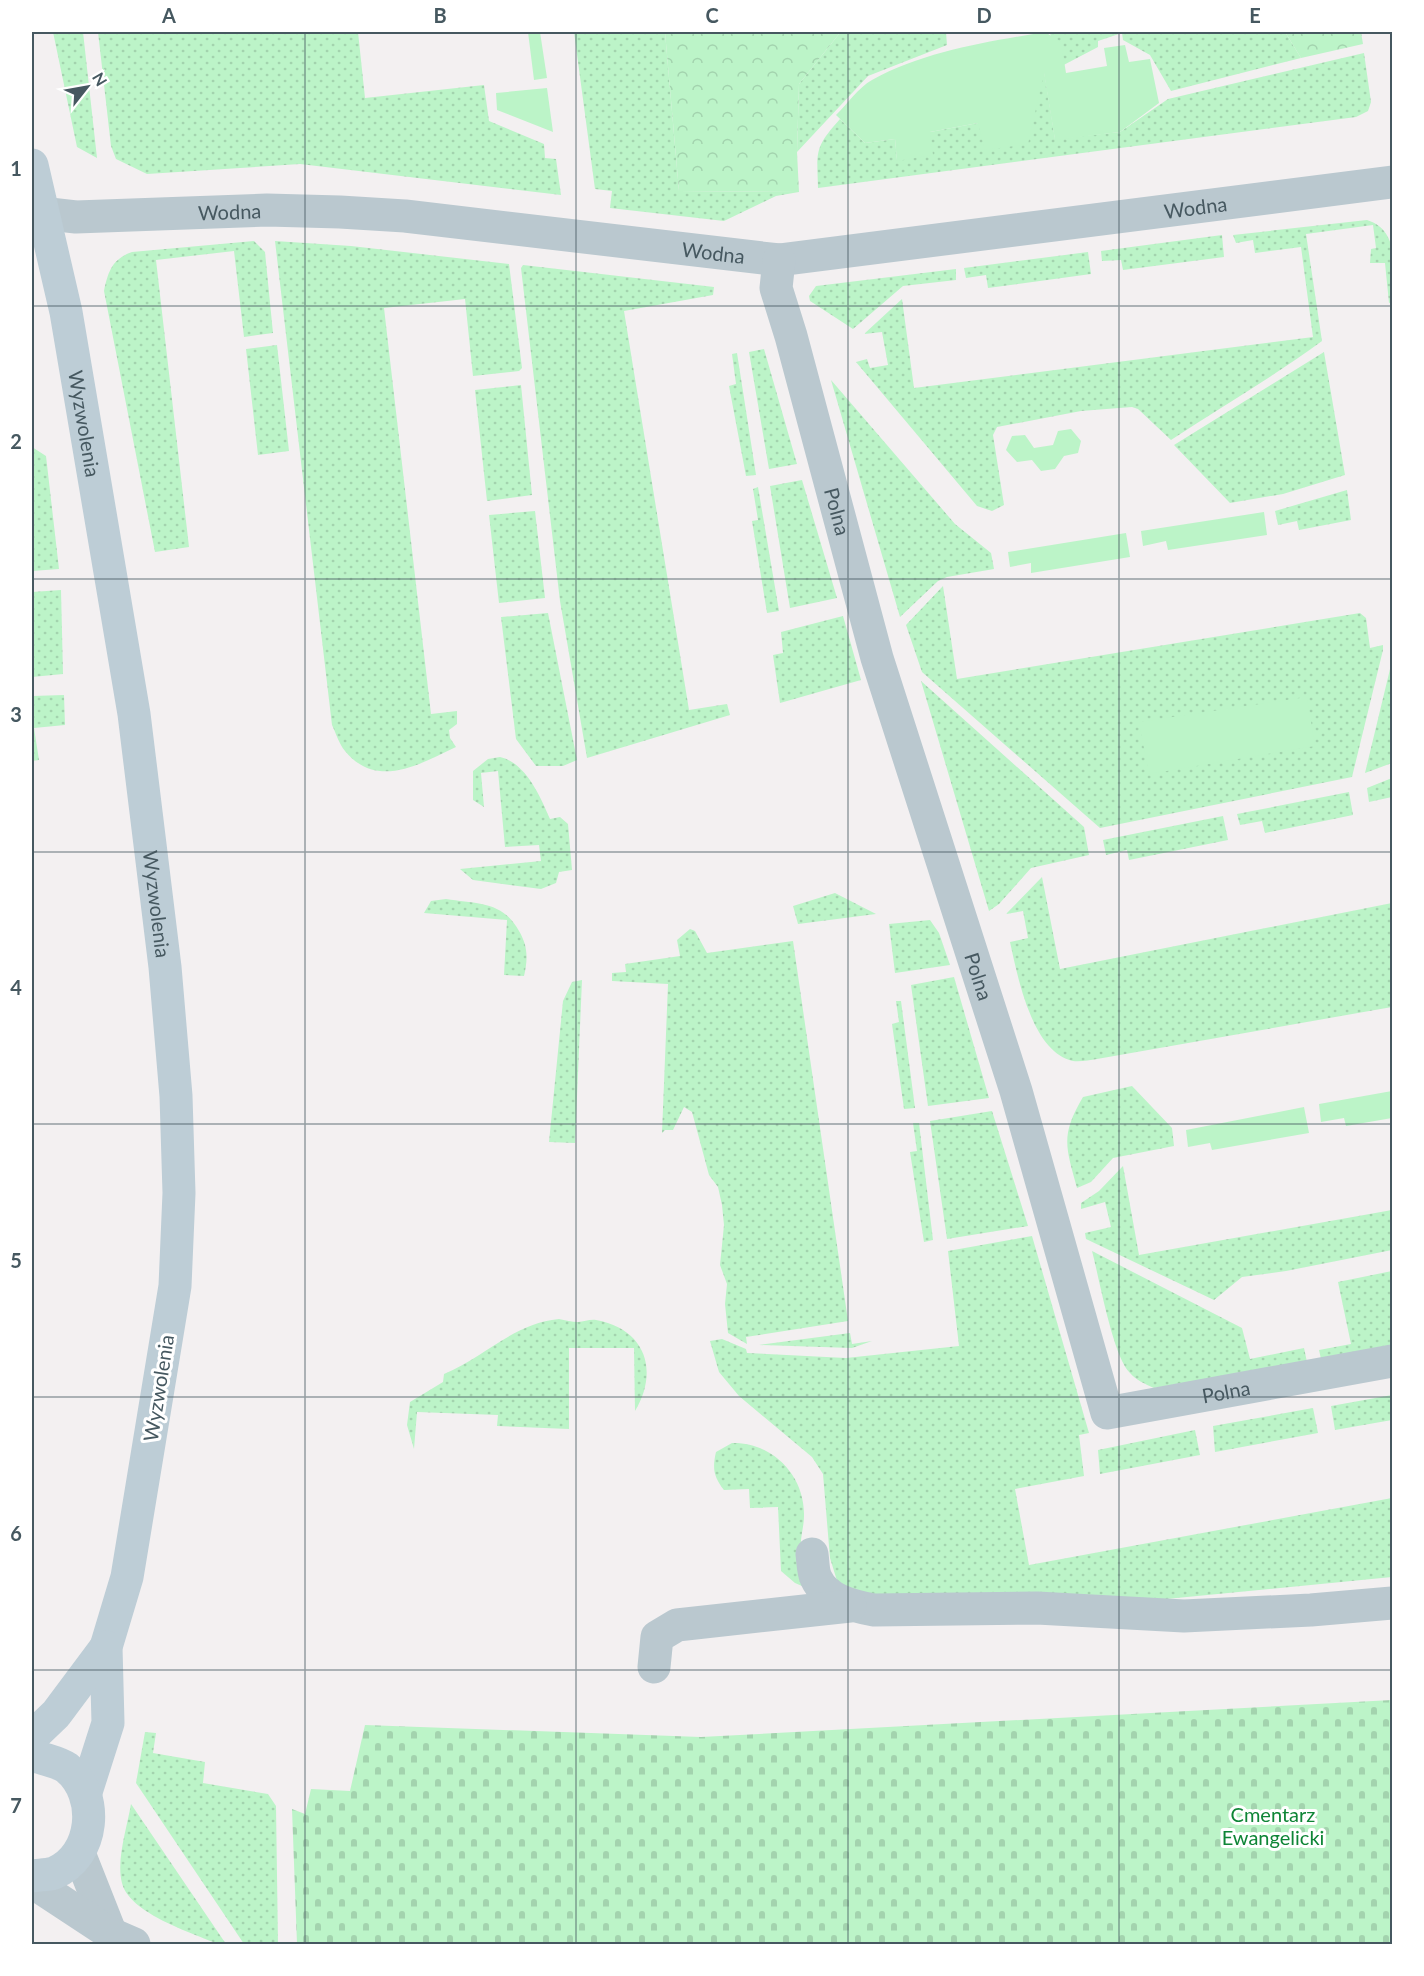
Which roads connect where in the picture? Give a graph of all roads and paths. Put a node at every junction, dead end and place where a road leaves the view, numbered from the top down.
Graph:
1 (32, 165) edge
2 (1392, 182) edge
3 (37, 214) edge
4 (779, 260) junction
5 (1392, 1361) edge
6 (812, 1554) dead end
7 (1392, 1603) edge
8 (850, 1606) junction
9 (106, 1647) junction
10 (654, 1667) dead end
11 (32, 1737) edge
12 (32, 1757) edge
13 (86, 1792) junction
14 (79, 1853) junction
15 (32, 1876) edge
16 (32, 1882) edge
17 (123, 1939) edge

1 - 3 street, Wyzwolenia
2 - 4 street, Wodna
3 - 4 street, Wodna
3 - 9 street, Wyzwolenia
4 - 5 street, Polna
6 - 8 street
7 - 8 street
8 - 10 street
9 - 11 street, Wyzwolenia
9 - 13 street, Wyzwolenia
12 - 13 street
13 - 14 street
14 - 15 street
14 - 17 street
16 - 17 street

